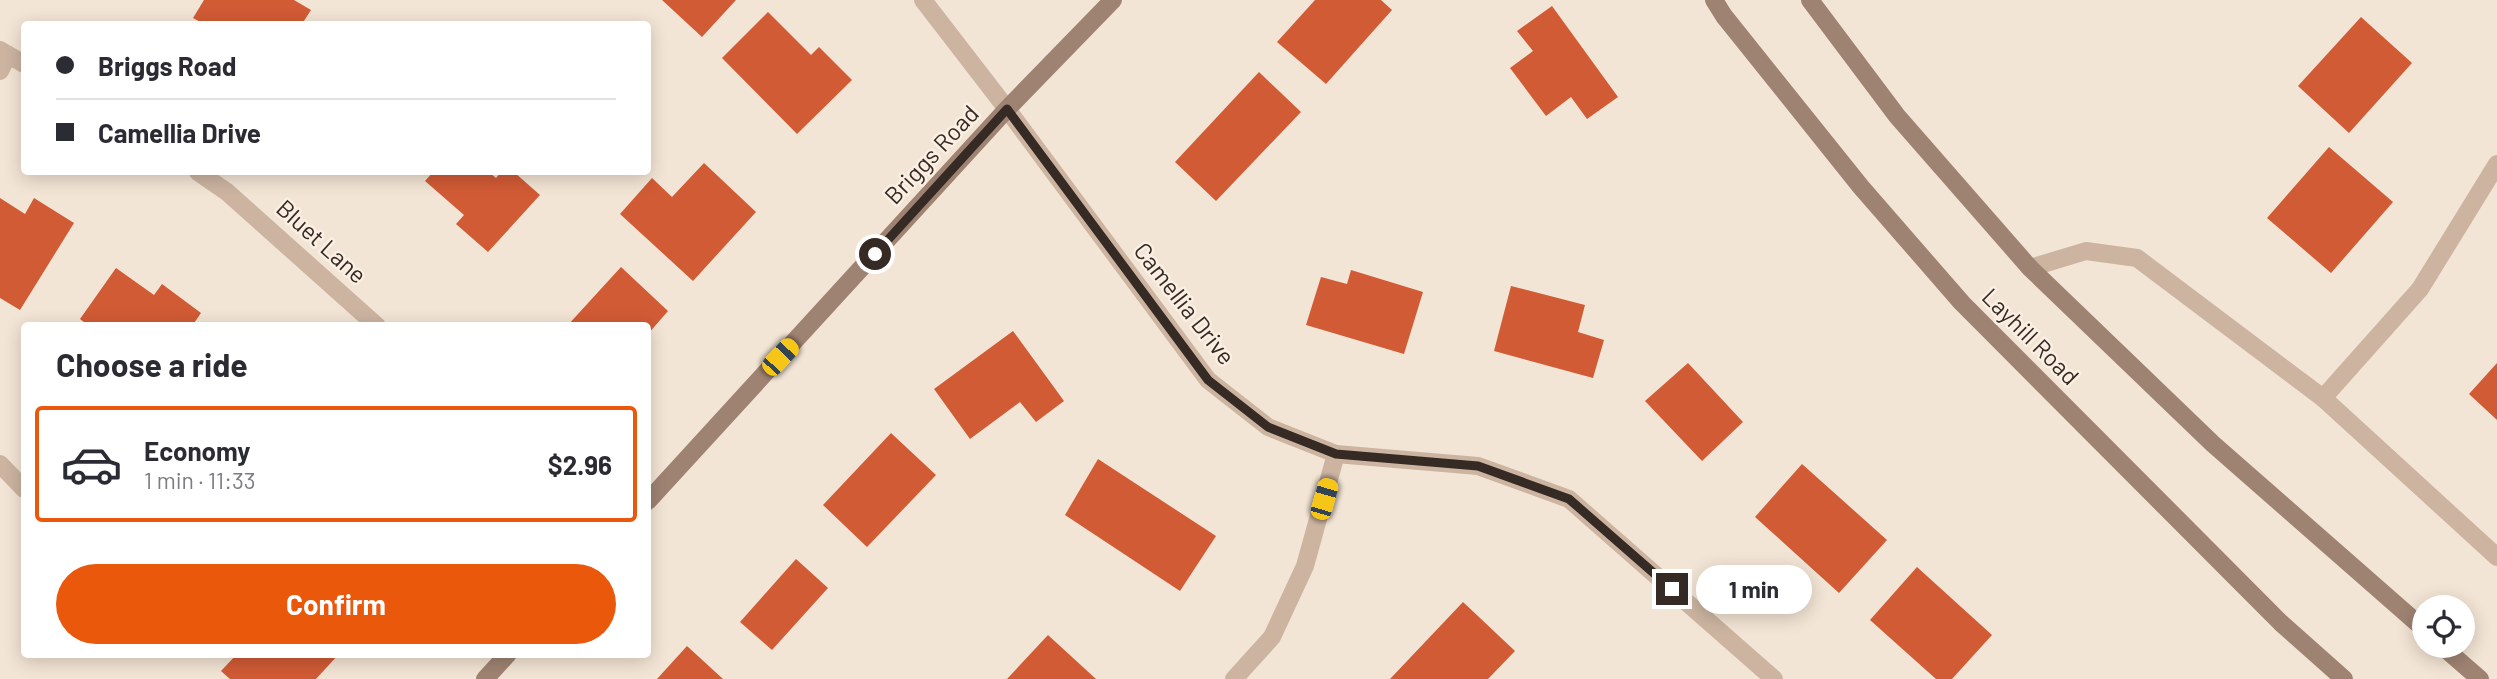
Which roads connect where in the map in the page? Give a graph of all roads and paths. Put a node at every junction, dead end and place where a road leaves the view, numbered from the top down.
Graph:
1 (923, 0) edge
2 (1113, 0) edge
3 (1714, 0) edge
4 (1810, 0) edge
5 (3, 59) edge
6 (21, 63) edge
7 (1007, 109) junction
8 (2497, 164) edge
9 (203, 175) edge
10 (2030, 268) junction
11 (373, 322) edge
12 (2323, 398) junction
13 (1336, 454) junction
14 (0, 464) edge
15 (21, 486) edge
16 (651, 498) edge
17 (2497, 557) edge
18 (2412, 618) edge
19 (504, 658) edge
20 (2456, 658) edge
21 (485, 679) edge
22 (1234, 679) edge
23 (1774, 679) edge
24 (2344, 679) edge
25 (2480, 679) edge

1 - 7 street, Camellia Drive
2 - 7 main road, Briggs Road
3 - 24 main road, Layhill Road
4 - 10 main road, Layhill Road
5 - 6 street
7 - 13 street, Camellia Drive
7 - 16 main road, Briggs Road
8 - 12 street
9 - 11 street, Bluet Lane
10 - 12 street
10 - 18 main road, Layhill Road
12 - 17 street
13 - 22 street
13 - 23 street, Camellia Drive
14 - 15 street
19 - 21 main road
20 - 25 main road

